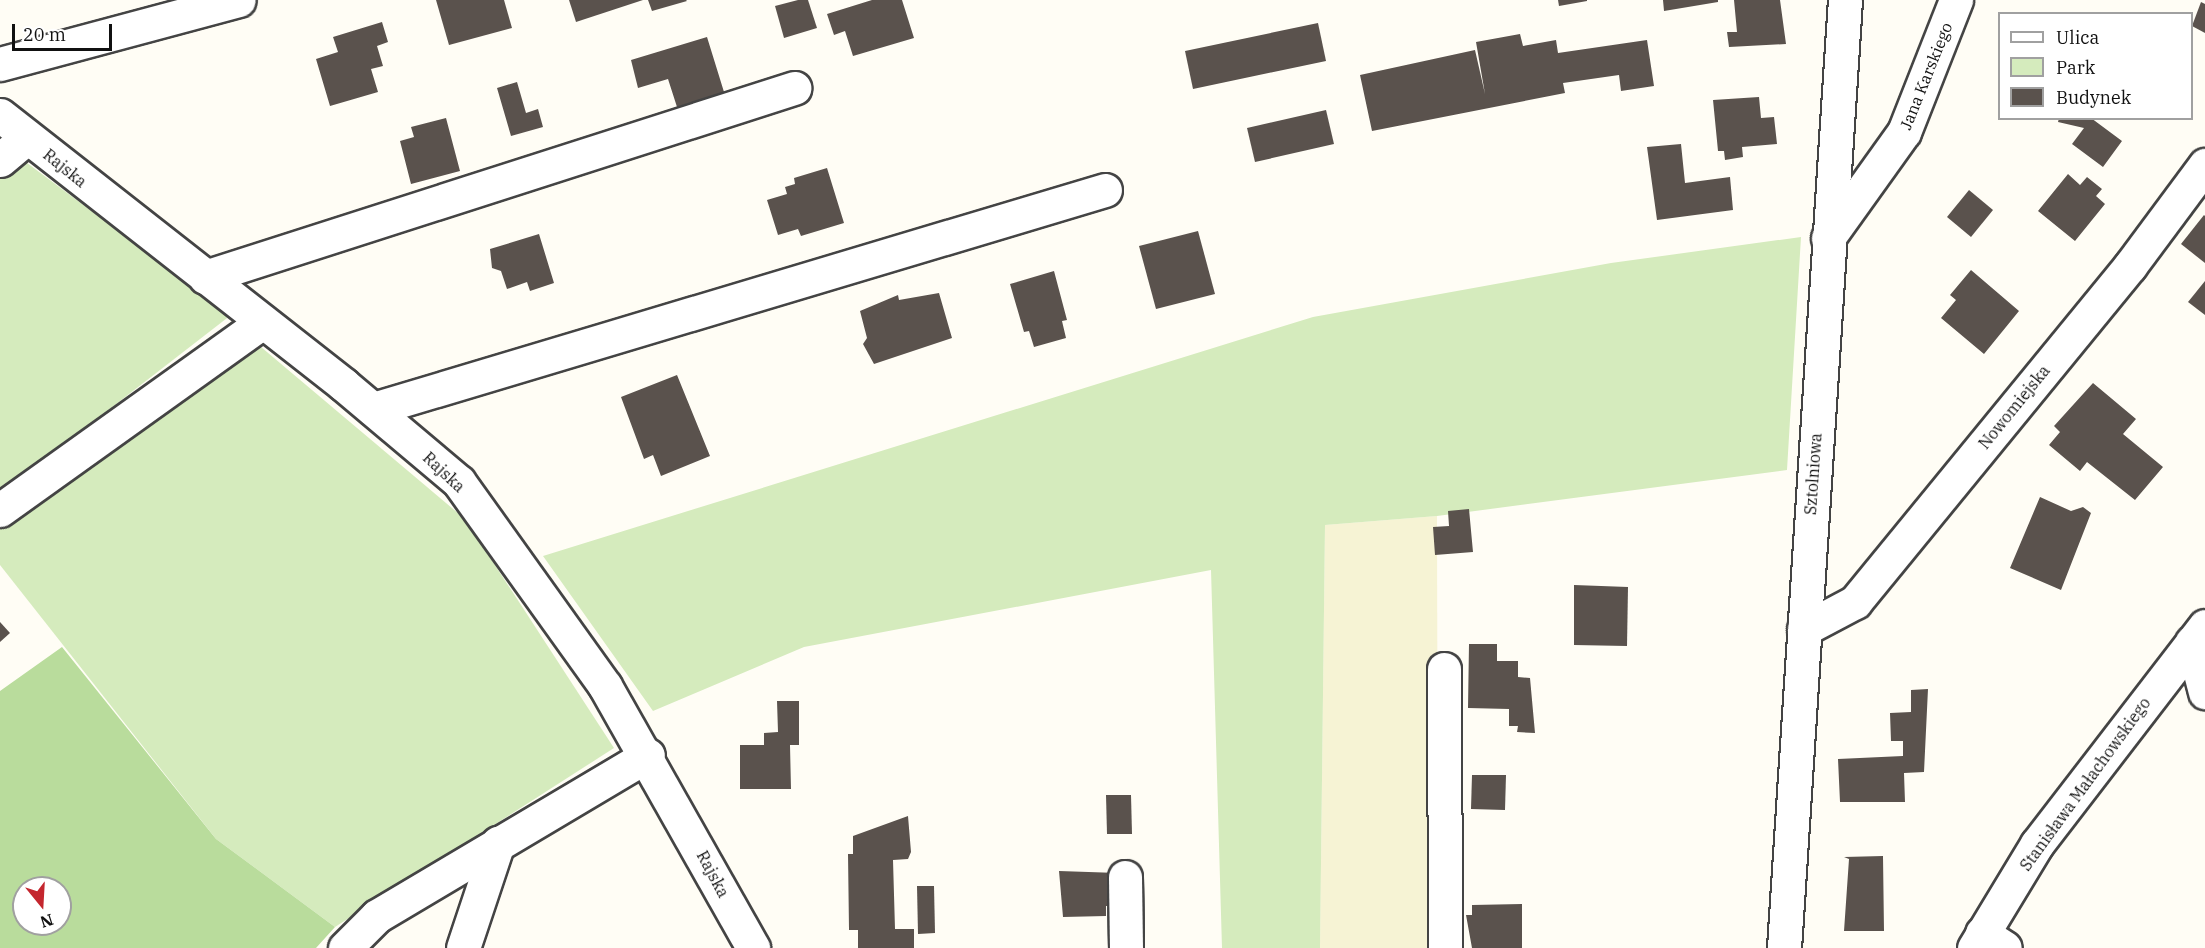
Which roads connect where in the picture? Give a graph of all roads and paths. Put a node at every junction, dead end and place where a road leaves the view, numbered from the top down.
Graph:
1 (238, 0) edge
2 (1845, 0) edge
3 (1956, 0) edge
4 (0, 64) edge
5 (794, 88) dead end
6 (0, 115) edge
7 (27, 137) junction
8 (0, 160) edge
9 (2205, 165) edge
10 (1105, 190) dead end
11 (1828, 238) junction
12 (205, 277) junction
13 (263, 322) junction
14 (373, 409) junction
15 (0, 510) edge
16 (1804, 629) junction
17 (2199, 634) edge
18 (1444, 669) dead end
19 (2205, 692) edge
20 (648, 755) junction
21 (498, 843) junction
22 (1125, 877) dead end
23 (1987, 943) edge
24 (345, 948) edge
25 (463, 948) edge
26 (753, 948) edge
27 (1126, 948) edge
28 (1445, 948) edge
29 (1784, 948) edge

1 - 4 street
2 - 11 street, Sztolniowa
3 - 11 street, Jana Karskiego
5 - 12 street
6 - 7 street, Rajska
7 - 8 street
7 - 12 street, Rajska
9 - 16 street, Nowomiejska
10 - 14 street
11 - 16 street, Sztolniowa
12 - 13 street, Rajska
13 - 14 street, Rajska
13 - 15 street
14 - 20 street, Rajska
16 - 29 street, Sztolniowa
17 - 19 street
17 - 23 street, Stanisława Małachowskiego
18 - 28 street
20 - 21 street
20 - 26 street, Rajska
21 - 24 street
21 - 25 street
22 - 27 street

